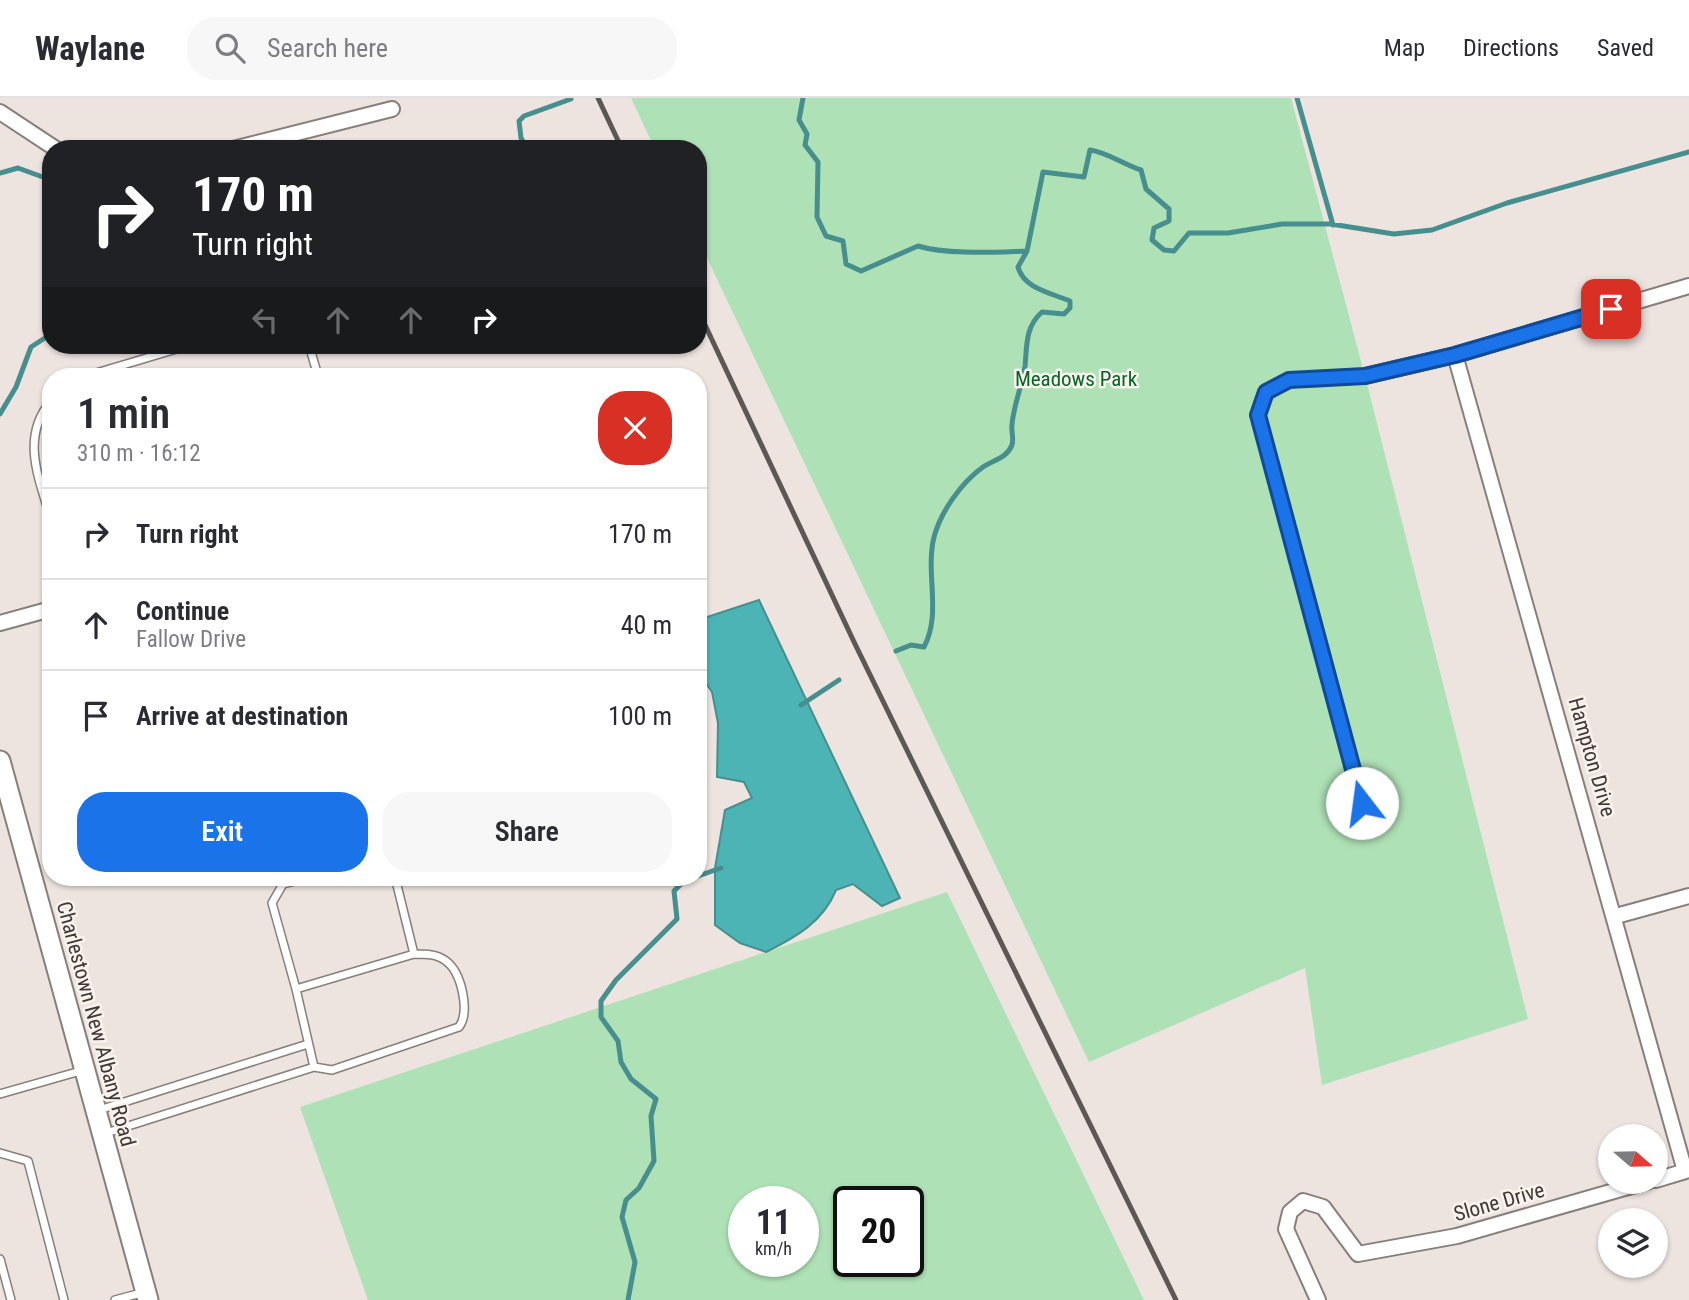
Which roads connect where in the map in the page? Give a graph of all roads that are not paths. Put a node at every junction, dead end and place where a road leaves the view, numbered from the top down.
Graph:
1 (392, 109) dead end
2 (0, 112) edge
3 (42, 140) edge
4 (269, 140) edge
5 (1689, 286) edge
6 (160, 354) edge
7 (1455, 355) junction
8 (113, 368) edge
9 (1365, 376) joint
10 (42, 419) edge
11 (42, 487) edge
12 (42, 611) edge
13 (0, 623) edge
14 (0, 761) edge
15 (1362, 803) dead end
16 (280, 886) edge
17 (397, 886) edge
18 (1689, 896) edge
19 (1616, 916) junction
20 (414, 954) junction
21 (296, 989) junction
22 (308, 1044) junction
23 (314, 1067) junction
24 (85, 1070) junction
25 (0, 1094) edge
26 (96, 1111) junction
27 (102, 1134) junction
28 (0, 1153) edge
29 (1687, 1171) edge
30 (1668, 1177) edge
31 (1604, 1194) edge
32 (0, 1259) edge
33 (146, 1296) edge
34 (10, 1300) edge
35 (64, 1300) edge
36 (115, 1300) edge
37 (1318, 1300) edge

1 - 4 street
2 - 3 street
5 - 7 street
6 - 8 lane
7 - 9 street
7 - 19 street, Hampton Drive
9 - 15 lane
10 - 11 lane
12 - 13 street
14 - 24 main road, Charlestown New Albany Road
16 - 21 lane
17 - 20 lane
18 - 19 street
19 - 29 street, Hampton Drive
20 - 21 lane
20 - 23 lane
21 - 22 lane
22 - 23 lane
22 - 26 lane
23 - 27 lane
24 - 25 lane
24 - 26 main road, Charlestown New Albany Road
26 - 27 main road, Charlestown New Albany Road
27 - 33 main road, Charlestown New Albany Road
28 - 35 lane
29 - 30 street
31 - 37 street, Slone Drive
32 - 34 lane
33 - 36 lane

